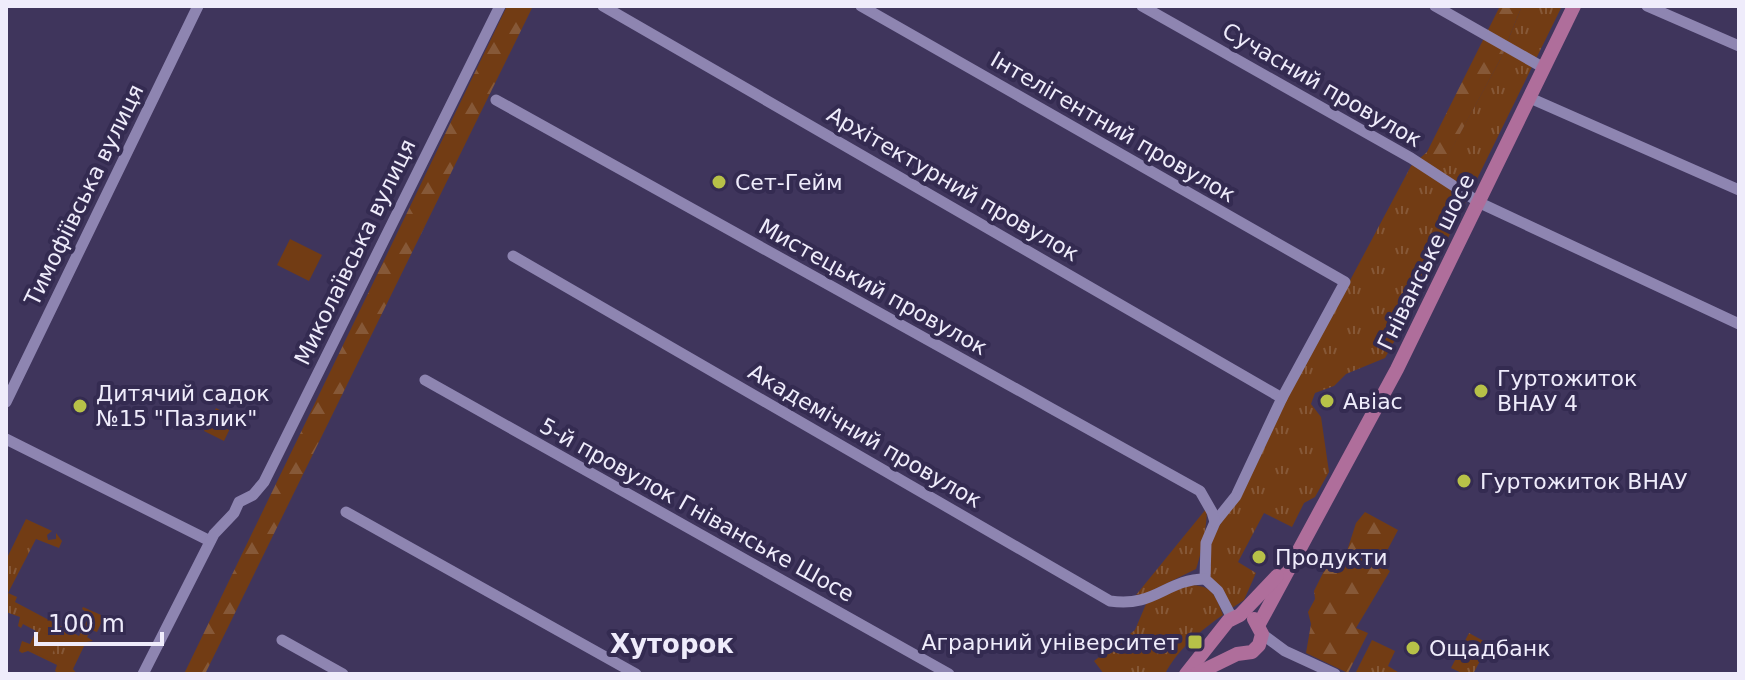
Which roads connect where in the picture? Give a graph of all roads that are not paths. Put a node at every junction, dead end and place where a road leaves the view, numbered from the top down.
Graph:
1 (198, 6) edge
2 (500, 6) edge
3 (603, 6) edge
4 (861, 6) edge
5 (1142, 6) edge
6 (1435, 6) edge
7 (1574, 6) edge
8 (1647, 6) edge
9 (1739, 46) edge
10 (1544, 68) junction
11 (1530, 98) junction
12 (496, 100) dead end
13 (1739, 190) edge
14 (1480, 203) junction
15 (513, 256) dead end
16 (1739, 324) edge
17 (425, 380) dead end
18 (1282, 398) junction
19 (6, 402) edge
20 (6, 439) edge
21 (346, 512) dead end
22 (1215, 522) junction
23 (1308, 533) junction
24 (210, 541) junction
25 (1205, 579) junction
26 (1232, 621) junction
27 (1260, 629) junction
28 (282, 640) dead end
29 (1256, 649) junction
30 (1285, 651) junction
31 (1237, 654) junction
32 (143, 674) edge
33 (343, 674) edge
34 (636, 674) edge
35 (949, 674) edge
36 (1186, 674) edge
37 (1196, 674) edge
38 (1335, 674) edge

1 - 19 street, Тимофіївська вулиця
2 - 24 street, Миколаївська вулиця
3 - 18 street, Архітектурний провулок
4 - 18 street, Інтелігентний провулок
5 - 14 street, Сучасний провулок
6 - 10 street
7 - 10 main road, Гніванське шосе
8 - 9 street
10 - 11 main road, Гніванське шосе
11 - 13 street
11 - 14 main road, Гніванське шосе
12 - 22 street, Мистецький провулок
14 - 16 street, Сучасний провулок
14 - 23 main road, Гніванське шосе
15 - 25 street, Академічний провулок
17 - 35 street, 5-й провулок Гніванське Шосе
18 - 22 street
20 - 24 street
21 - 34 street
22 - 25 street
23 - 26 main road, Гніванське шосе
23 - 27 main road, Гніванське шосе
24 - 32 street, Миколаївська вулиця
25 - 26 street
26 - 27 main road
26 - 31 main road
26 - 36 main road, Гніванське шосе
27 - 29 main road, Гніванське шосе
27 - 30 street
28 - 33 street
29 - 30 street
29 - 31 main road
30 - 38 street
31 - 37 main road

